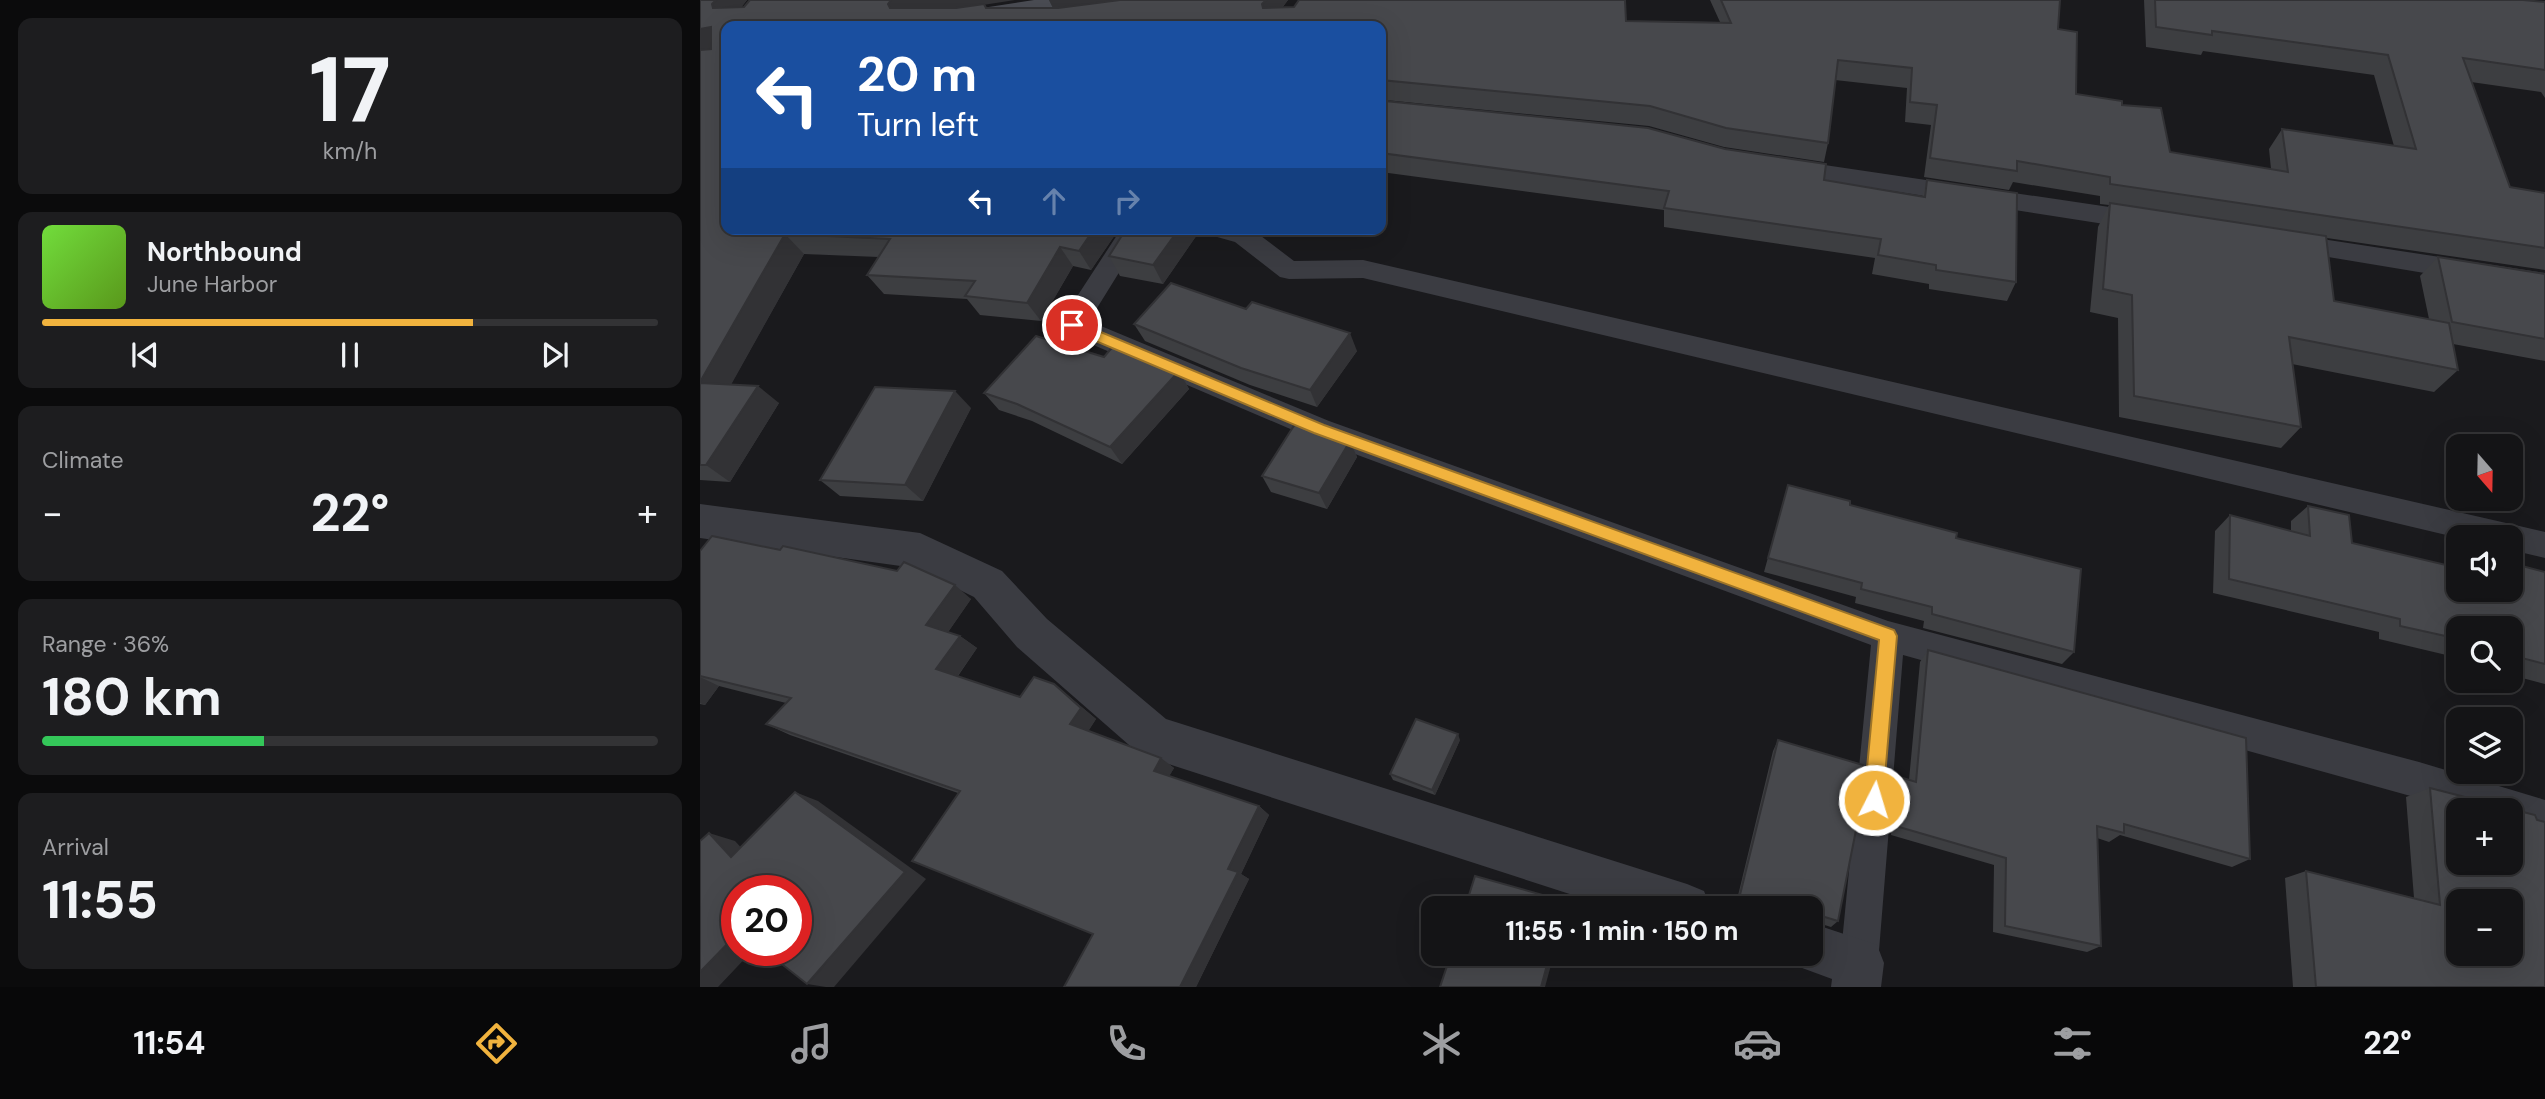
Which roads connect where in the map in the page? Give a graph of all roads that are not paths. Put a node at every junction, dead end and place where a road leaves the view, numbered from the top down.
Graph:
1 (1086, 0) edge
2 (1112, 12) edge
3 (950, 21) edge
4 (1047, 21) edge
5 (1761, 163) edge
6 (2168, 225) edge
7 (1130, 235) edge
8 (1240, 235) edge
9 (2265, 240) edge
10 (2545, 283) edge
11 (700, 521) edge
12 (2545, 545) edge
13 (1888, 636) junction
14 (2545, 818) edge
15 (1650, 896) edge
16 (1823, 955) edge
17 (1858, 975) edge

1 - 3 main road
2 - 4 main road
5 - 6 lane
7 - 13 lane
8 - 12 lane
9 - 10 lane
11 - 15 street
13 - 14 lane
13 - 17 lane
16 - 17 street

